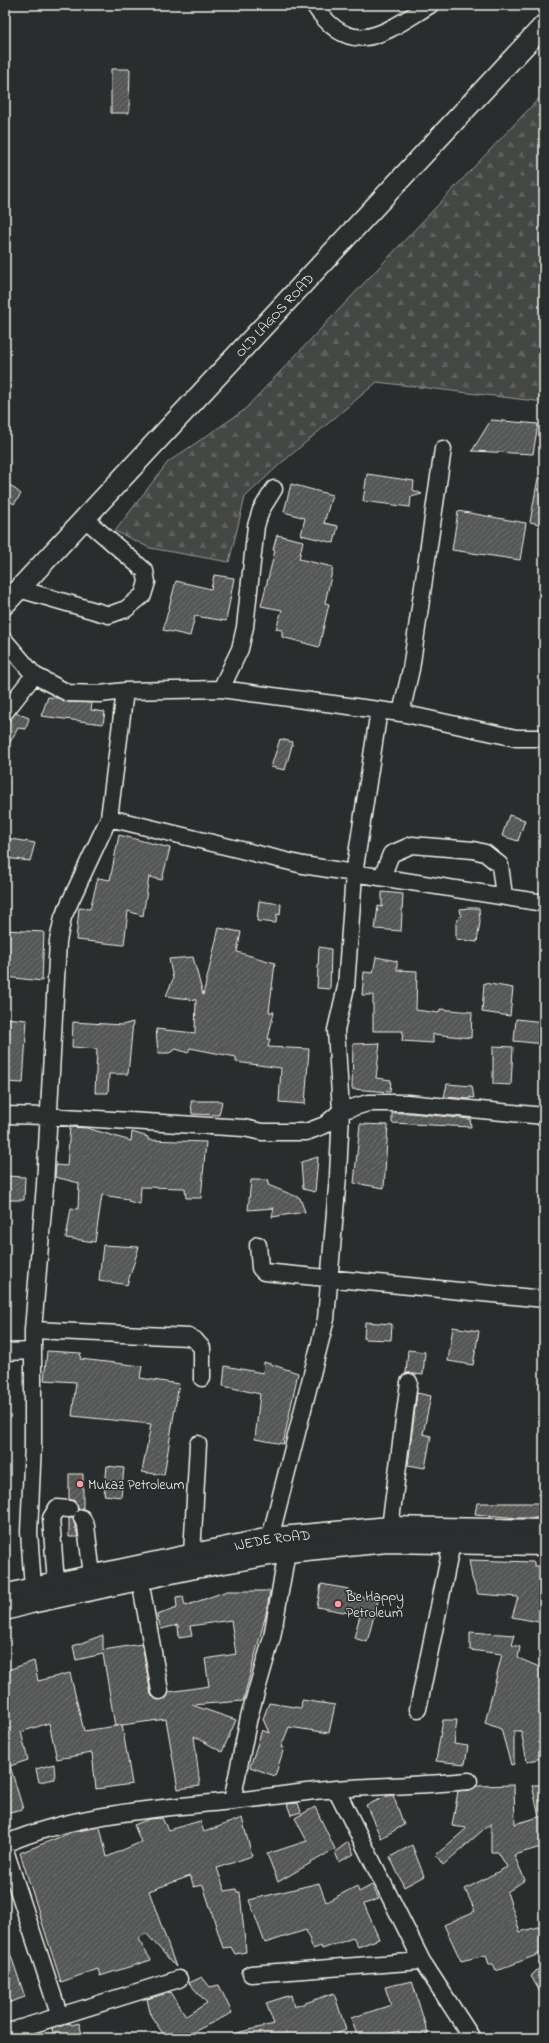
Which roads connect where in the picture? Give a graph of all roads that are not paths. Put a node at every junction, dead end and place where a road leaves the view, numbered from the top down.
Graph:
1 (314, 5) edge
2 (430, 5) edge
3 (544, 25) edge
4 (443, 449) dead end
5 (274, 489) dead end
6 (85, 519) junction
7 (19, 589) junction
8 (5, 604) edge
9 (5, 641) edge
10 (34, 675) junction
11 (221, 689) junction
12 (125, 691) junction
13 (379, 710) junction
14 (5, 712) edge
15 (401, 714) junction
16 (544, 738) edge
17 (109, 818) junction
18 (354, 874) junction
19 (382, 877) junction
20 (504, 896) junction
21 (544, 903) edge
22 (341, 1111) junction
23 (5, 1115) edge
24 (48, 1116) junction
25 (544, 1116) edge
26 (258, 1245) dead end
27 (330, 1278) junction
28 (544, 1299) edge
29 (33, 1330) junction
30 (32, 1351) junction
31 (5, 1352) edge
32 (202, 1378) dead end
33 (409, 1382) dead end
34 (198, 1444) dead end
35 (390, 1527) junction
36 (544, 1530) edge
37 (270, 1538) junction
38 (452, 1543) junction
39 (544, 1545) edge
40 (287, 1552) junction
41 (192, 1554) junction
42 (92, 1575) junction
43 (140, 1580) junction
44 (56, 1583) junction
45 (32, 1588) junction
46 (5, 1595) edge
47 (5, 1610) edge
48 (160, 1691) dead end
49 (418, 1710) dead end
50 (469, 1781) dead end
51 (336, 1789) junction
52 (232, 1801) junction
53 (5, 1844) edge
54 (5, 1850) edge
55 (422, 1961) junction
56 (250, 1974) dead end
57 (179, 1979) dead end
58 (60, 2017) junction
59 (5, 2033) edge
60 (472, 2038) edge

1 - 2 street
3 - 6 main road, OLD LAGOS ROAD
4 - 15 street
5 - 11 street
6 - 7 main road, OLD LAGOS ROAD
6 - 7 street
7 - 8 main road, OLD LAGOS ROAD
9 - 10 street
10 - 12 street
10 - 14 street
11 - 12 street
11 - 13 street
12 - 17 street
13 - 15 street
13 - 18 street
15 - 16 street
17 - 18 street
17 - 24 street
18 - 19 street
18 - 22 street
19 - 20 street
19 - 20 street
20 - 21 street
22 - 24 street
22 - 25 street
22 - 27 street
23 - 24 street
24 - 29 street
26 - 27 street
27 - 28 street
27 - 37 street
29 - 30 street
29 - 32 street
30 - 31 street
30 - 45 street
33 - 35 street
34 - 41 street
35 - 36 main road, IJEDE ROAD
35 - 37 main road, IJEDE ROAD
37 - 41 main road, IJEDE ROAD
38 - 39 main road, IJEDE ROAD
38 - 40 main road, IJEDE ROAD
38 - 49 street
40 - 43 main road, IJEDE ROAD
40 - 52 street
41 - 42 main road, IJEDE ROAD
42 - 44 main road, IJEDE ROAD
42 - 44 street
43 - 47 main road, IJEDE ROAD
43 - 48 street
44 - 45 main road, IJEDE ROAD
45 - 46 main road, IJEDE ROAD
50 - 51 street
51 - 52 street
51 - 55 street
52 - 53 street
54 - 58 street
55 - 56 street
55 - 60 street
57 - 58 street
58 - 59 street

